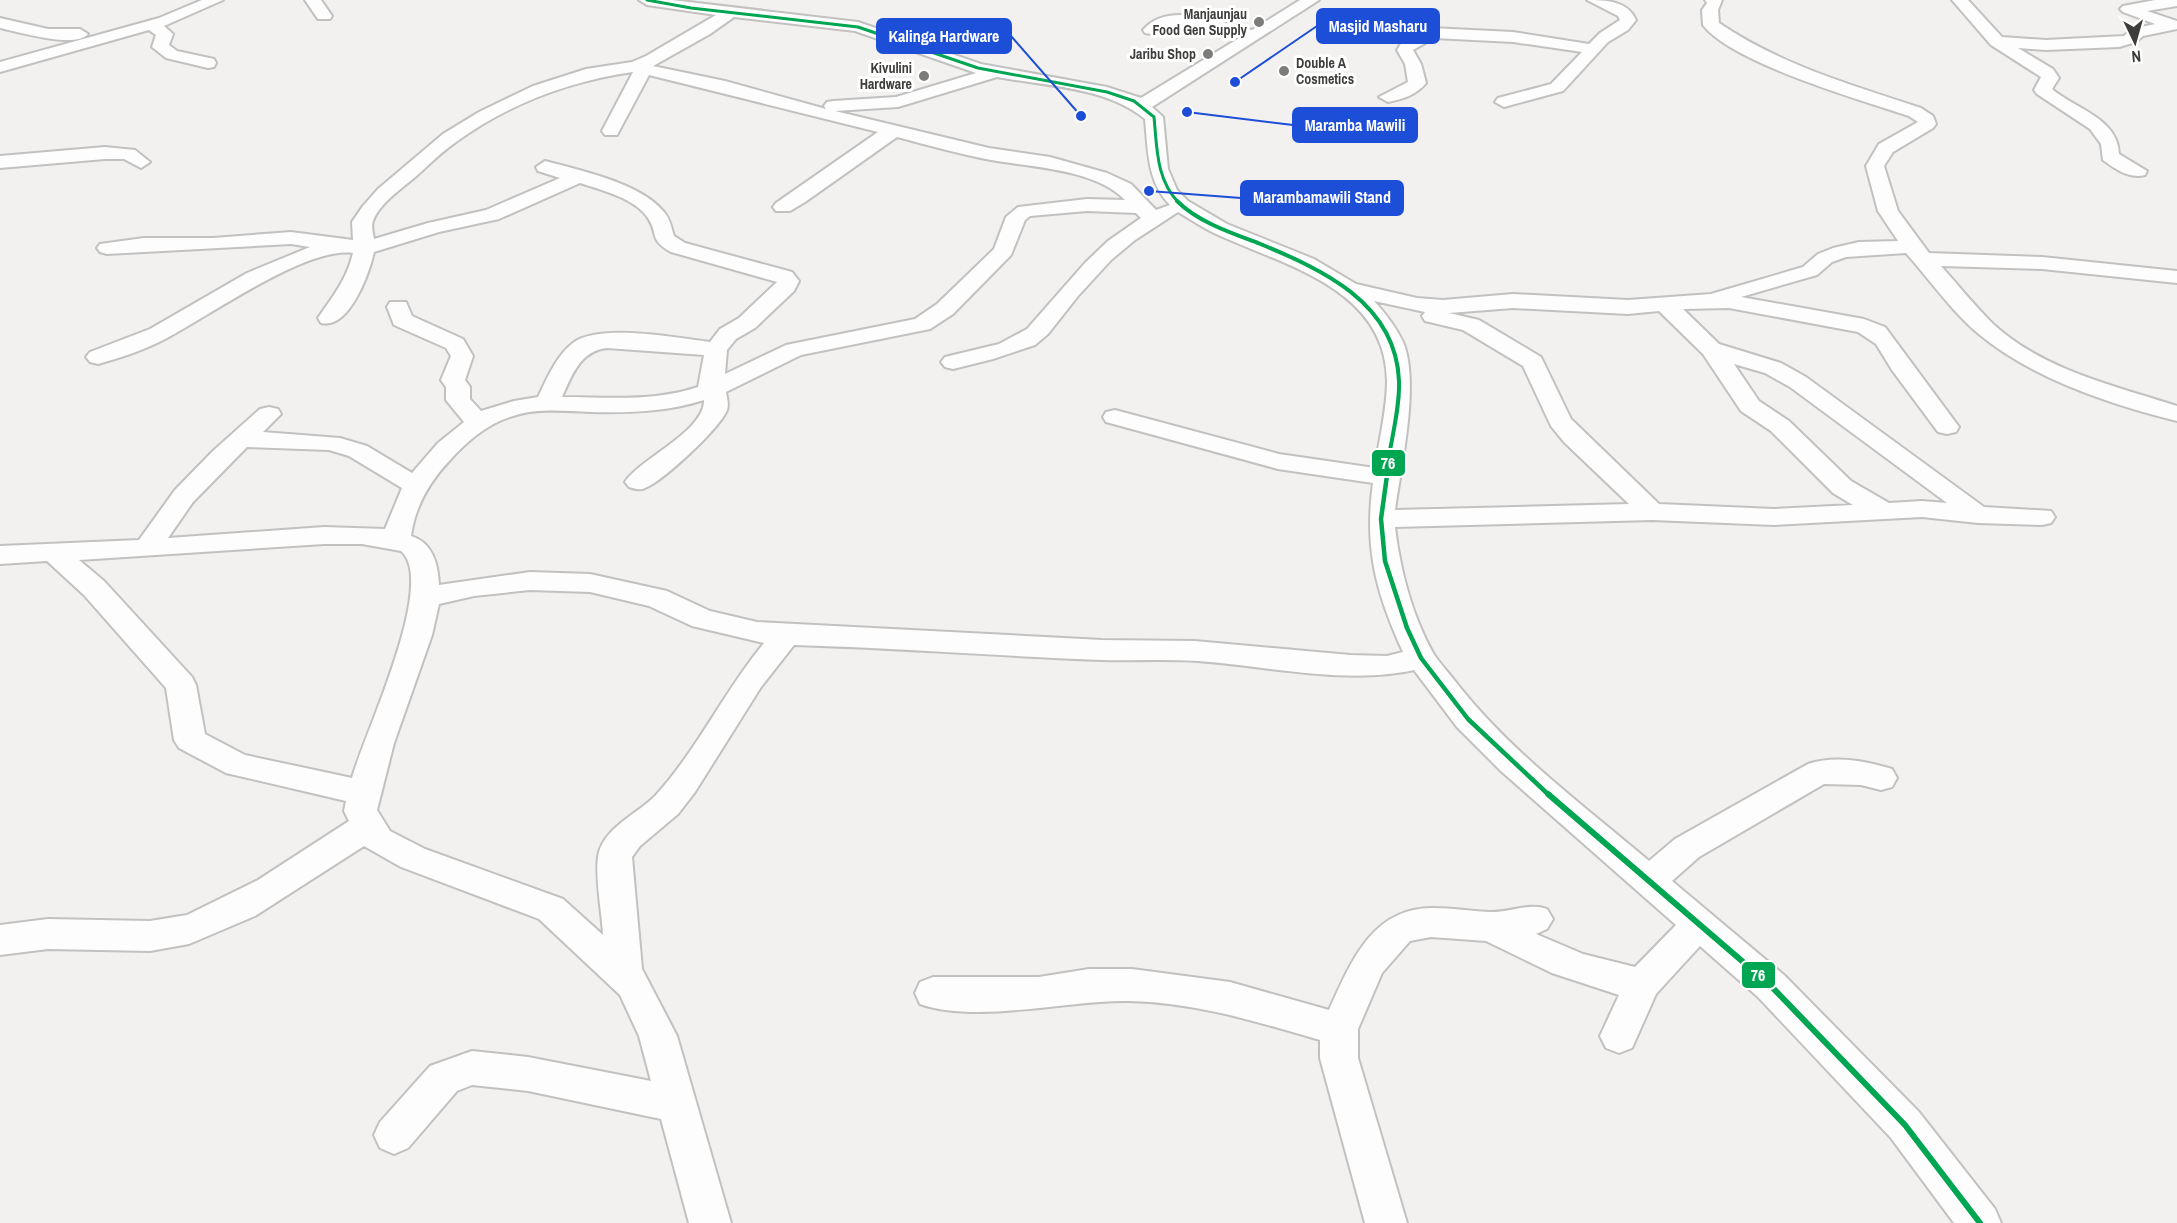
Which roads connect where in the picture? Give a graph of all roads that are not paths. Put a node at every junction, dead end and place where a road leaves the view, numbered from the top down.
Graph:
1 (215, 0) edge
2 (313, 0) edge
3 (647, 0) edge
4 (1311, 0) edge
5 (1595, 0) edge
6 (1713, 0) edge
7 (1960, 0) edge
8 (2177, 2) edge
9 (730, 12) junction
10 (324, 16) dead end
11 (1381, 22) dead end
12 (0, 23) edge
13 (150, 24) junction
14 (2176, 25) edge
15 (1151, 30) dead end
16 (1431, 33) junction
17 (1255, 34) junction
18 (99, 39) junction
19 (1996, 42) junction
20 (1592, 49) junction
21 (208, 63) dead end
22 (0, 66) edge
23 (640, 68) junction
24 (994, 72) junction
25 (1388, 98) dead end
26 (1504, 102) dead end
27 (1141, 106) junction
28 (810, 110) junction
29 (611, 130) dead end
30 (894, 131) junction
31 (0, 162) edge
32 (141, 162) dead end
33 (545, 166) dead end
34 (2138, 171) dead end
35 (576, 178) junction
36 (1181, 205) junction
37 (783, 207) dead end
38 (1147, 213) junction
39 (339, 243) junction
40 (107, 248) dead end
41 (364, 248) junction
42 (1917, 253) junction
43 (2173, 281) edge
44 (1352, 290) junction
45 (1707, 300) junction
46 (1417, 305) junction
47 (1665, 305) junction
48 (398, 307) dead end
49 (329, 318) dead end
50 (1710, 349) junction
51 (716, 350) junction
52 (98, 357) dead end
53 (953, 362) dead end
54 (710, 390) junction
55 (547, 404) junction
56 (269, 414) dead end
57 (2177, 414) edge
58 (1115, 417) dead end
59 (477, 423) junction
60 (1947, 427) dead end
61 (242, 439) junction
62 (1385, 477) junction
63 (638, 482) dead end
64 (416, 486) junction
65 (1882, 510) junction
66 (1652, 512) junction
67 (1979, 515) junction
68 (2042, 517) dead end
69 (1381, 519) junction
70 (397, 539) junction
71 (147, 548) junction
72 (53, 552) junction
73 (0, 555) edge
74 (425, 597) junction
75 (786, 635) junction
76 (1421, 658) junction
77 (1881, 778) dead end
78 (366, 809) junction
79 (1650, 880) junction
80 (1535, 919) dead end
81 (1699, 924) junction
82 (1492, 927) junction
83 (0, 940) edge
84 (624, 975) junction
85 (1642, 984) junction
86 (933, 993) dead end
87 (1339, 1029) junction
88 (1619, 1036) dead end
89 (678, 1104) junction
90 (394, 1135) dead end
91 (710, 1223) edge
92 (1386, 1223) edge
93 (1980, 1223) edge

1 - 13 street
2 - 10 street
3 - 9 street
4 - 17 street
5 - 20 street
6 - 42 street
7 - 19 street
8 - 14 street
9 - 23 street
9 - 24 street
11 - 16 street
12 - 18 street
13 - 18 street
13 - 21 street
14 - 19 street
15 - 17 street
16 - 20 street
16 - 25 street
17 - 27 street
18 - 22 street
19 - 34 street
20 - 26 street
23 - 28 street
23 - 29 street
23 - 41 street
24 - 27 street
24 - 28 street
27 - 36 street
28 - 30 street
30 - 37 street
30 - 38 street
31 - 32 street
33 - 35 street
35 - 41 street
35 - 51 street
36 - 38 street
36 - 44 street
38 - 53 street
38 - 54 street
39 - 40 street
39 - 41 street
39 - 52 street
41 - 49 street
42 - 43 street
42 - 45 street
42 - 57 street
44 - 46 street
44 - 62 street
45 - 47 street
45 - 60 street
46 - 47 street
46 - 66 street
47 - 50 street
48 - 59 street
50 - 65 street
50 - 67 street
51 - 54 street
51 - 55 street
54 - 55 street
54 - 63 street
55 - 59 street
56 - 61 street
58 - 62 street
59 - 64 street
61 - 64 street
61 - 71 street
62 - 69 street
64 - 70 street
65 - 66 street
65 - 67 street
66 - 69 street
67 - 68 street
69 - 76 street
70 - 71 street
70 - 74 street
71 - 72 street
72 - 73 street
72 - 78 street
74 - 75 street
74 - 78 street
75 - 76 street
75 - 84 street
76 - 79 street
77 - 79 street
78 - 83 street
78 - 84 street
79 - 81 street
80 - 82 street
81 - 85 street
81 - 93 street
82 - 85 street
82 - 87 street
84 - 89 street
85 - 88 street
86 - 87 street
87 - 92 street
89 - 90 street
89 - 91 street

